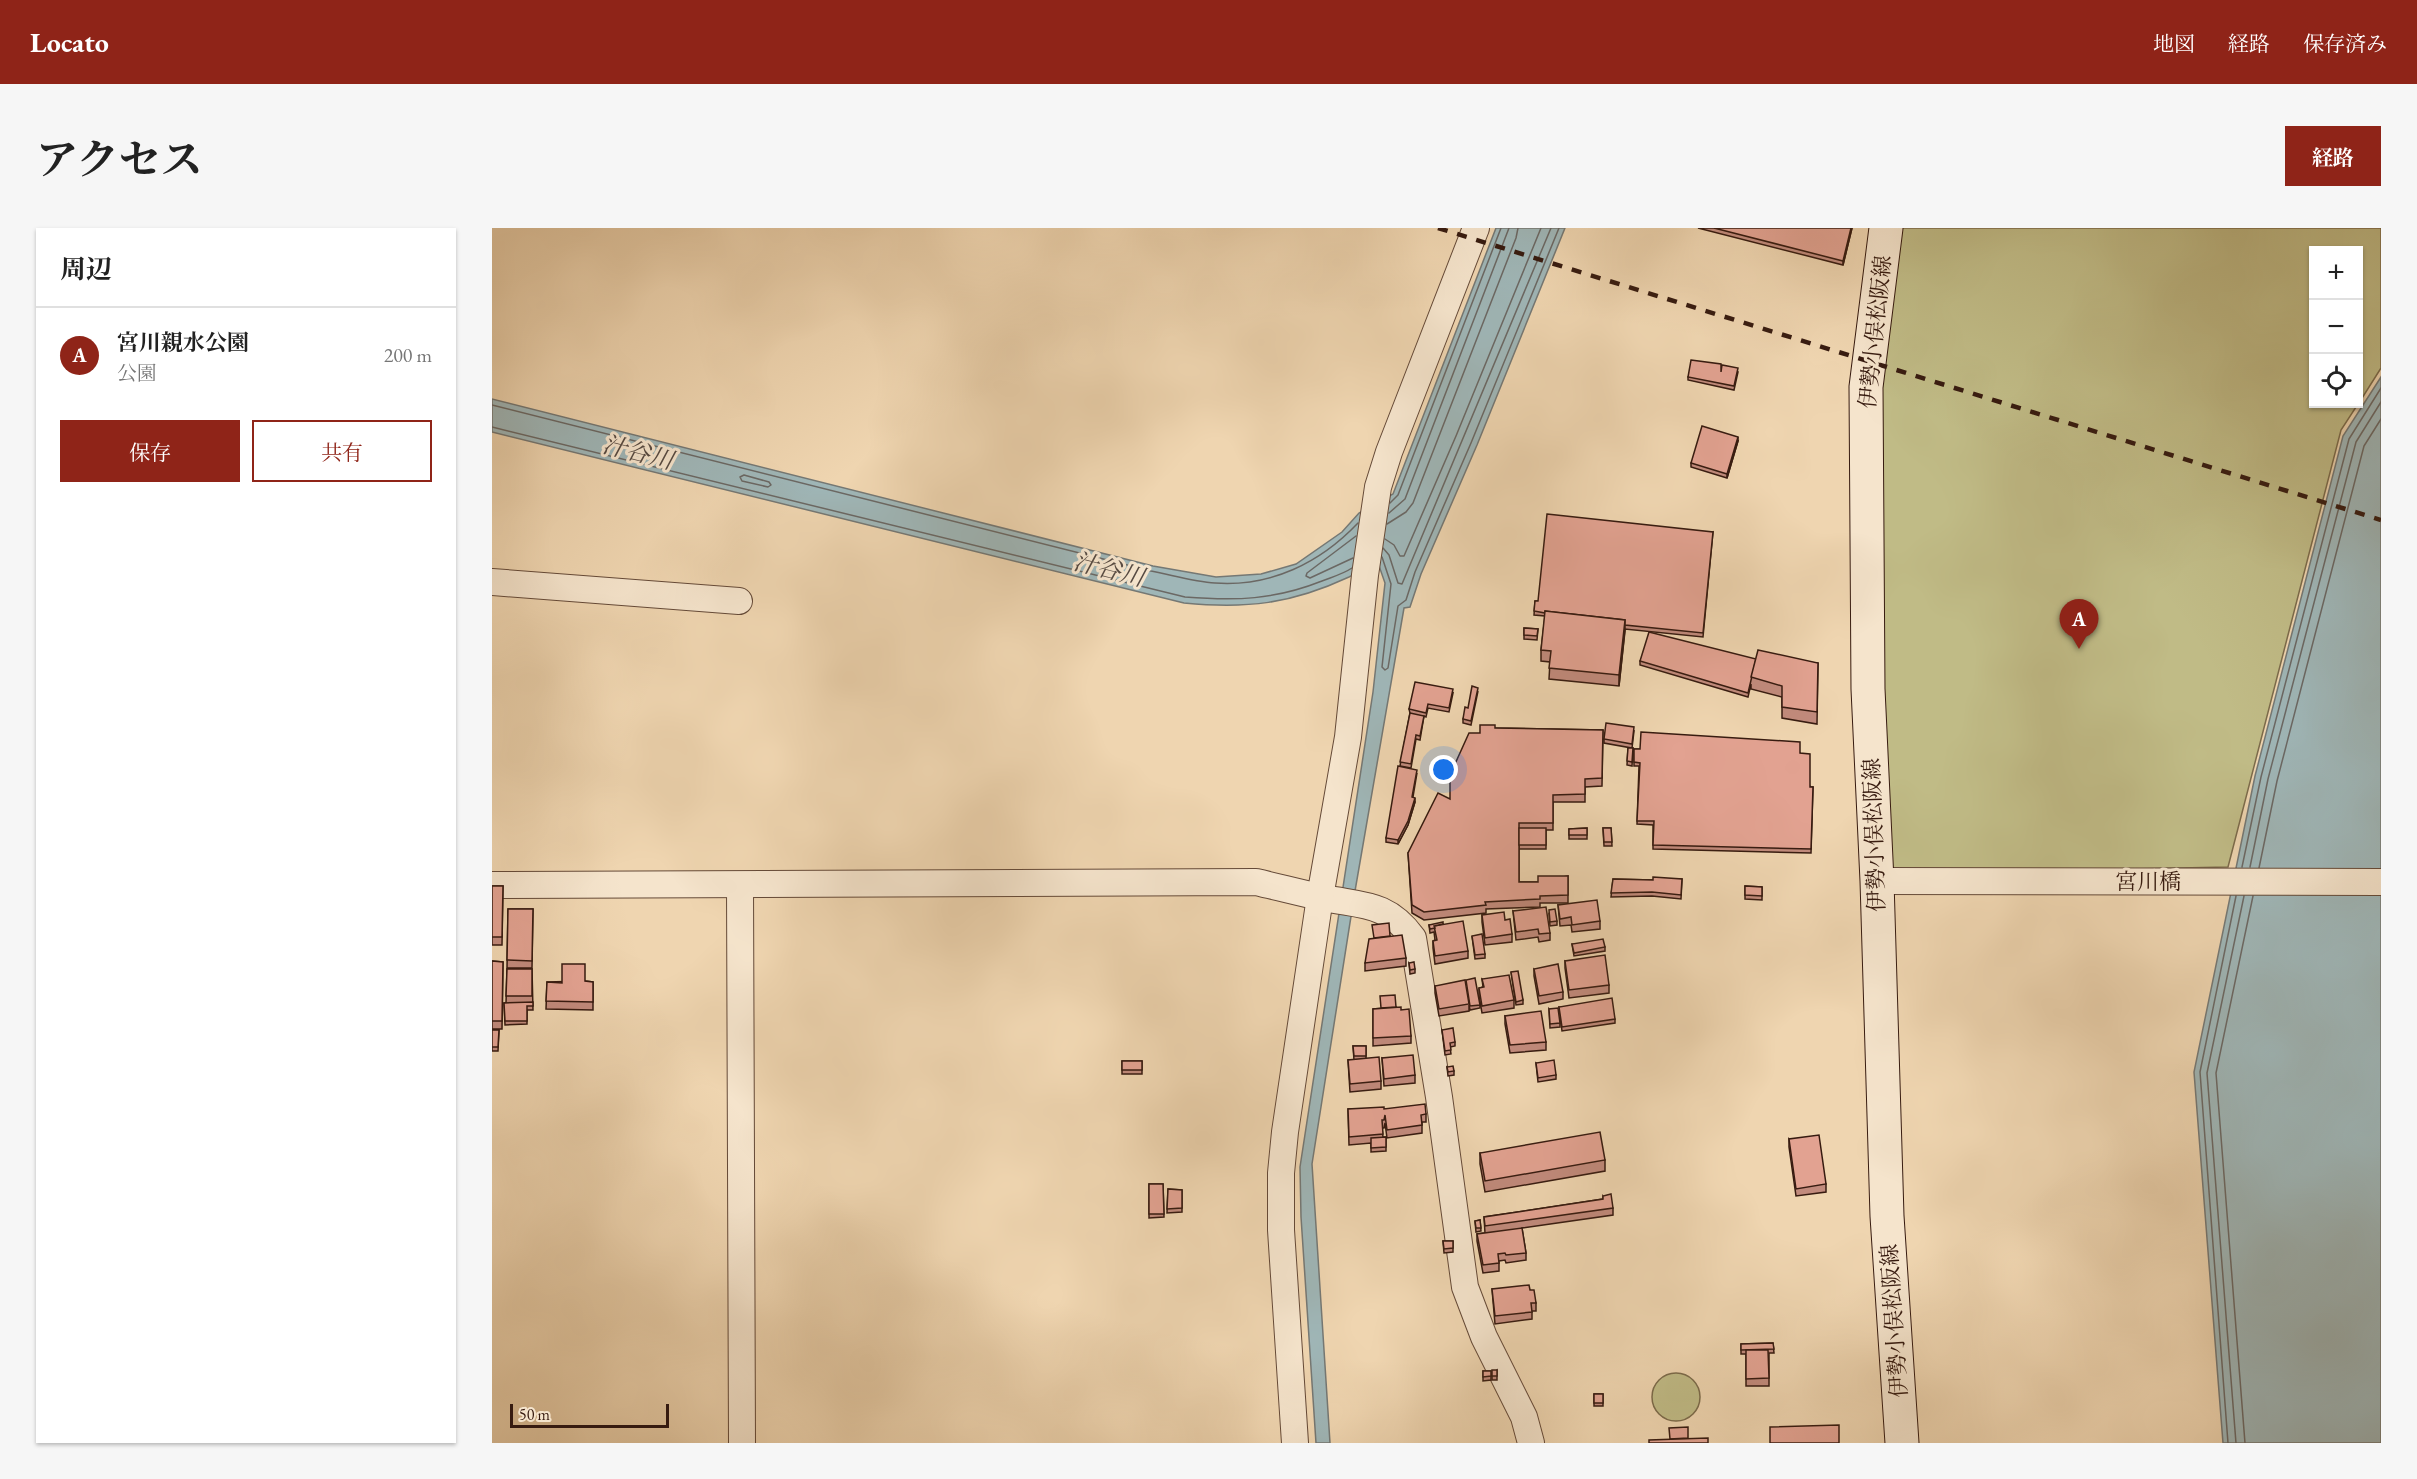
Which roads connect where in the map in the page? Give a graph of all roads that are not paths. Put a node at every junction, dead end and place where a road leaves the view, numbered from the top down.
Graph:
1 (1476, 228) edge
2 (1886, 228) edge
3 (492, 582) edge
4 (739, 601) dead end
5 (1877, 881) junction
6 (2381, 882) edge
7 (492, 885) edge
8 (740, 885) junction
9 (1323, 897) junction
10 (742, 1443) edge
11 (1295, 1443) edge
12 (1531, 1443) edge
13 (1902, 1443) edge

1 - 9 street
2 - 5 main road, 伊勢小俣松阪線
3 - 4 street
5 - 6 street, 宮川橋
5 - 13 main road, 伊勢小俣松阪線
7 - 8 street
8 - 9 street
8 - 10 street
9 - 11 street
9 - 12 street

